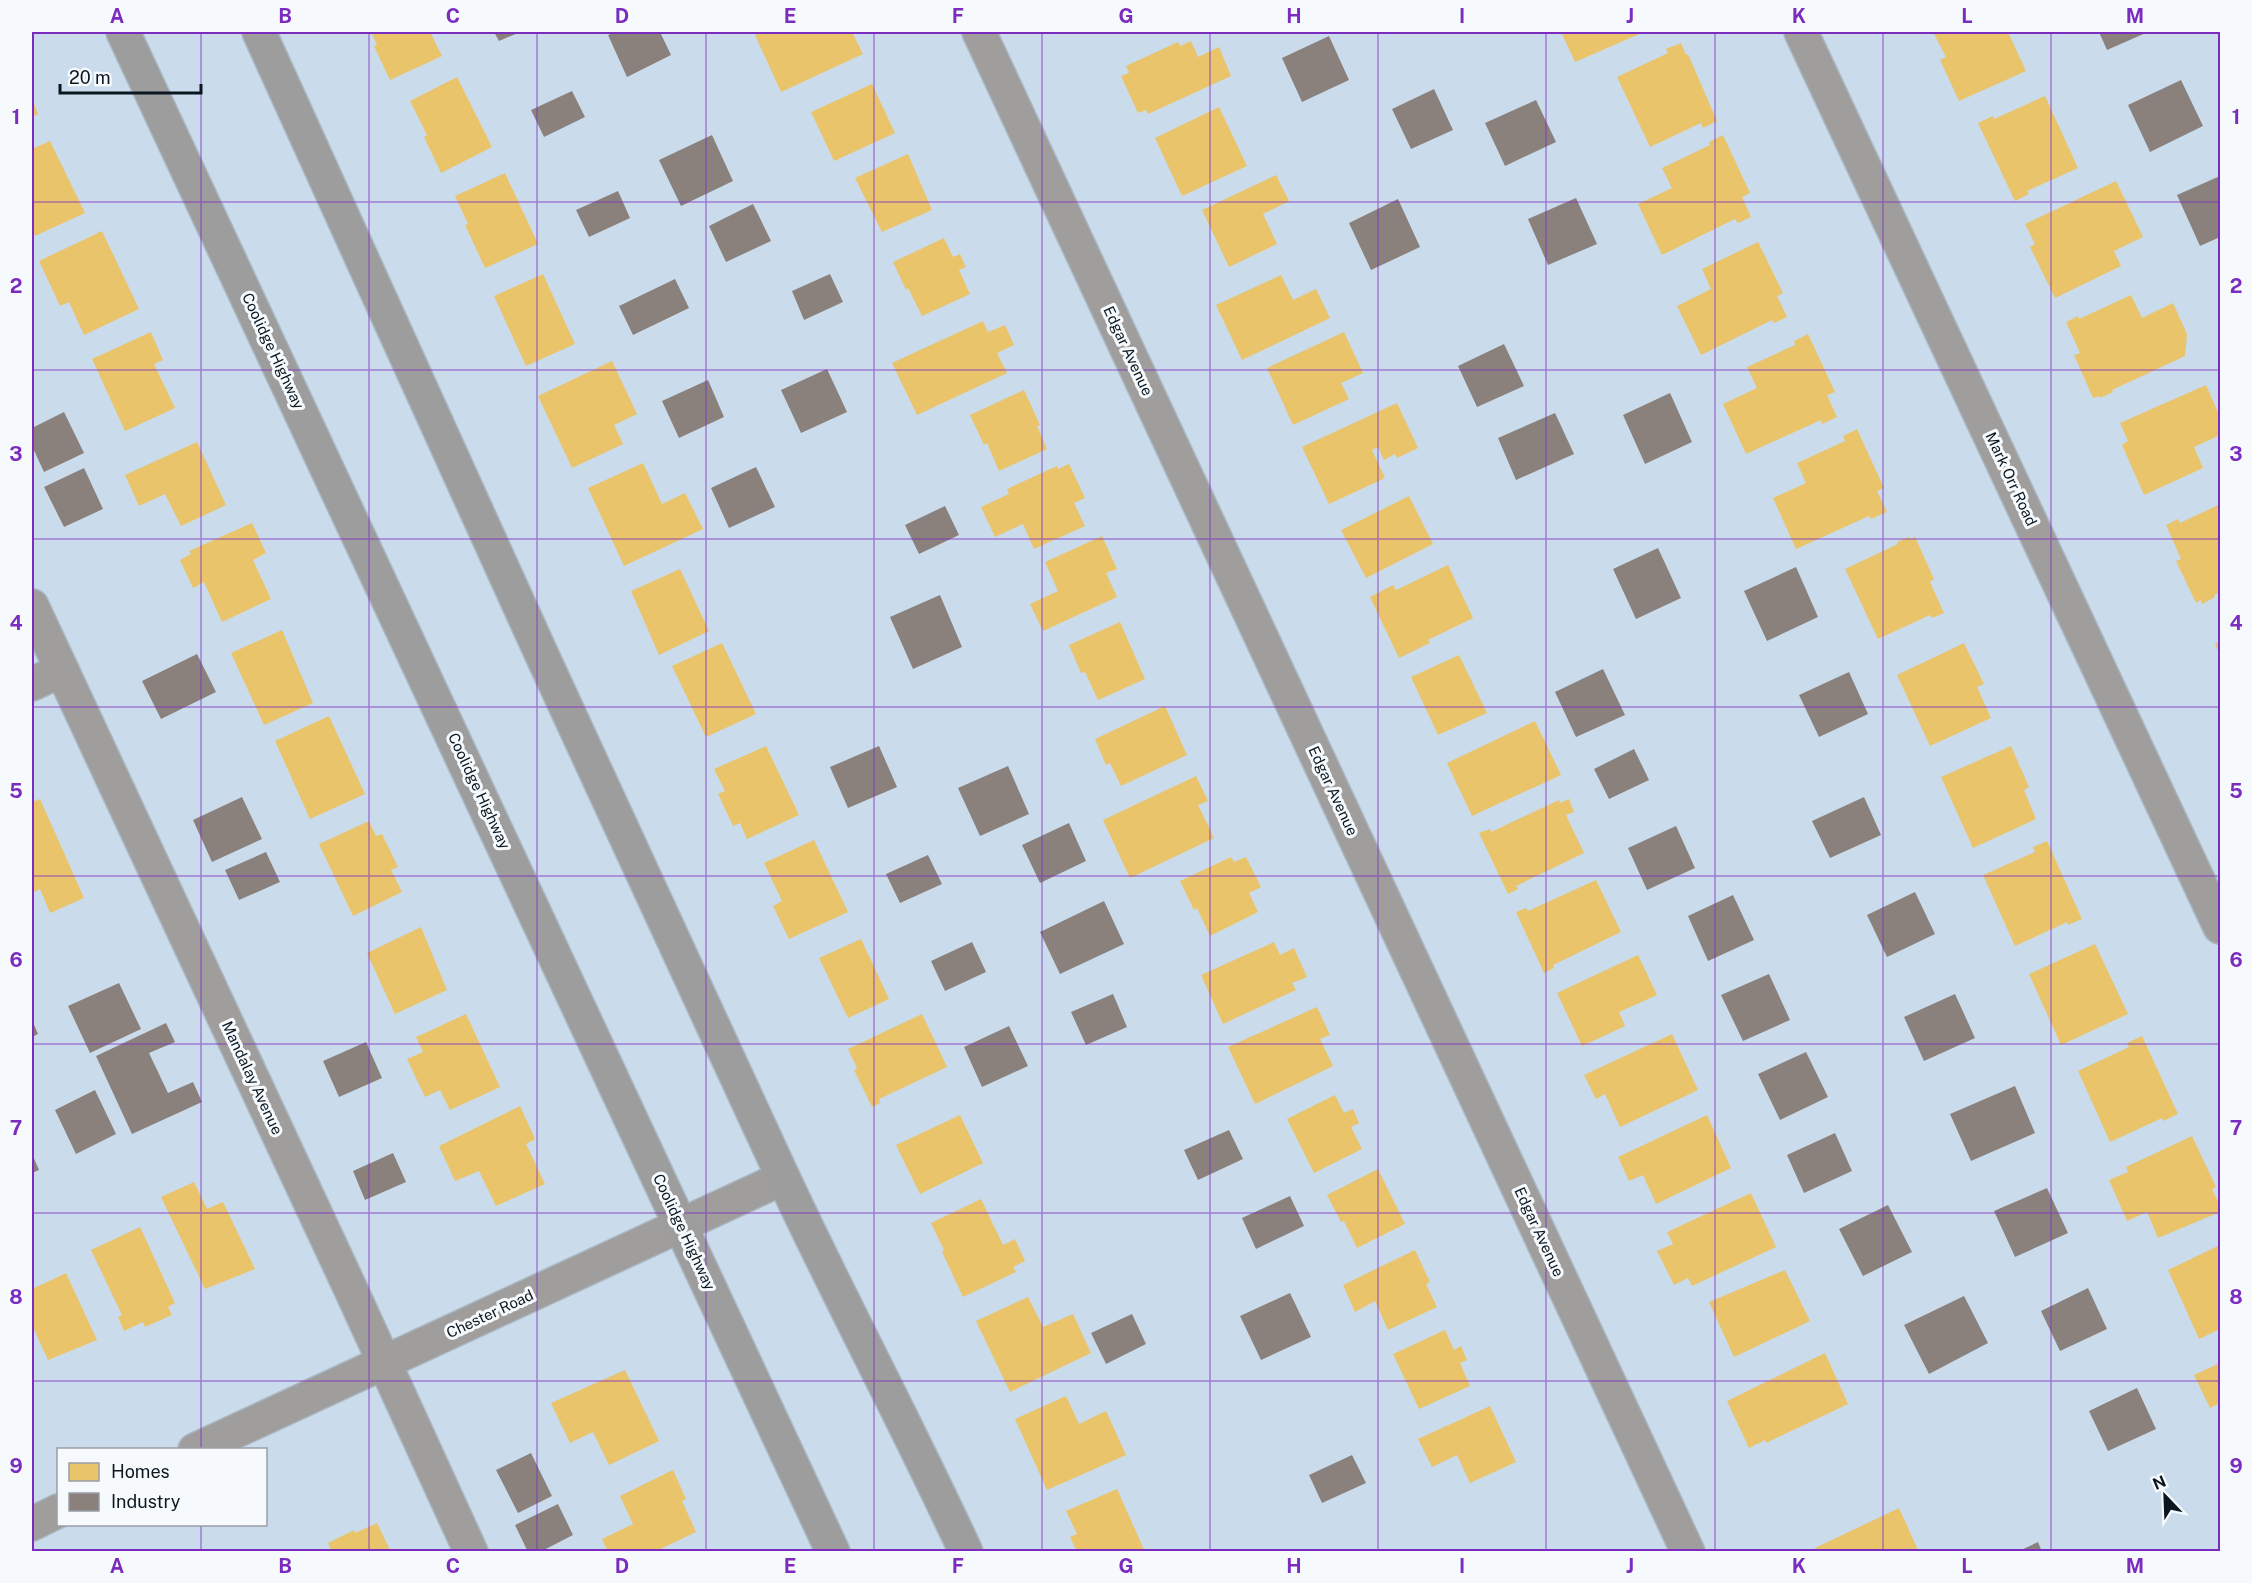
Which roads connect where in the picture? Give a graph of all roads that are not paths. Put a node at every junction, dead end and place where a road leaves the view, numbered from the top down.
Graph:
1 (123, 32) edge
2 (259, 32) edge
3 (979, 32) edge
4 (1801, 32) edge
5 (32, 606) edge
6 (62, 670) junction
7 (32, 684) edge
8 (2220, 927) edge
9 (783, 1178) junction
10 (681, 1226) junction
11 (384, 1363) junction
12 (197, 1448) edge
13 (57, 1512) edge
14 (32, 1524) edge
15 (471, 1551) edge
16 (833, 1551) edge
17 (966, 1551) edge
18 (1688, 1551) edge

1 - 10 main road, Coolidge Highway
2 - 9 main road
3 - 18 street, Edgar Avenue
4 - 8 street, Mark Orr Road
5 - 6 street, Mandalay Avenue
6 - 7 street
6 - 11 street, Mandalay Avenue
9 - 10 street, Chester Road
9 - 17 main road
10 - 11 street, Chester Road
10 - 16 main road, Coolidge Highway
11 - 12 street, Chester Road
11 - 15 street, Mandalay Avenue
13 - 14 street

